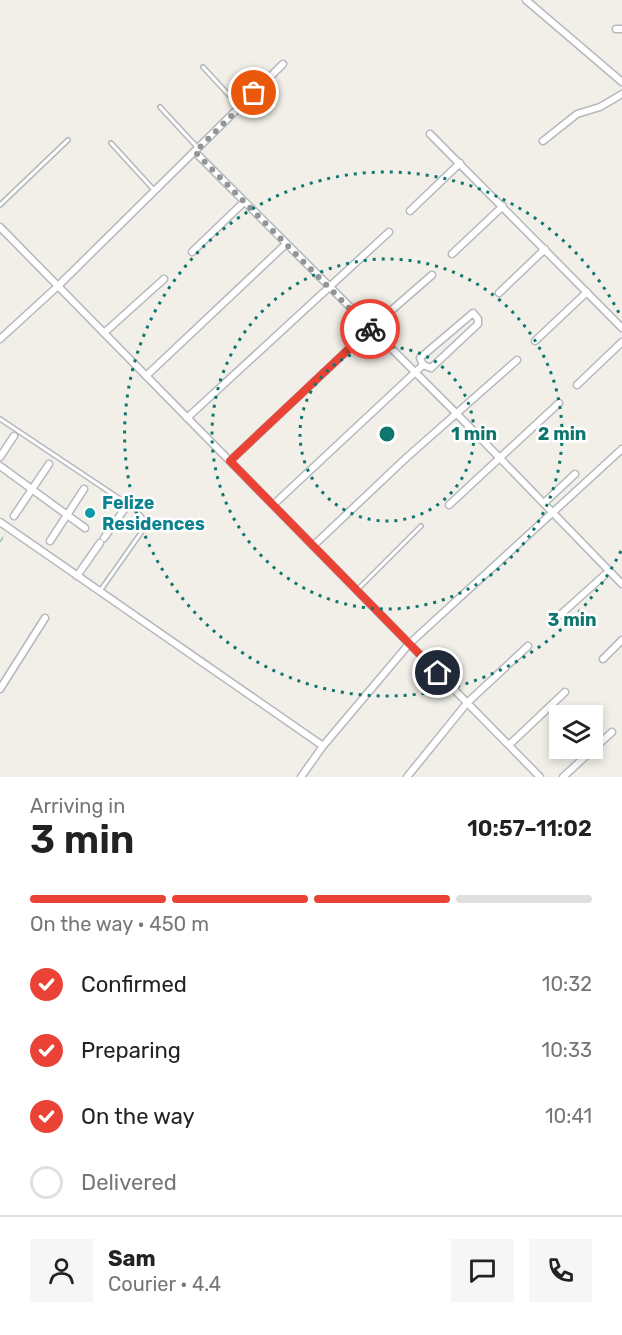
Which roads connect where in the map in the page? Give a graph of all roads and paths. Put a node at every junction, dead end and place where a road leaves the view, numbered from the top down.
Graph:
1 (526, 0) edge
2 (283, 64) dead end
3 (203, 68) dead end
4 (622, 82) edge
5 (622, 94) edge
6 (160, 107) dead end
7 (240, 107) junction
8 (430, 134) dead end
9 (68, 140) dead end
10 (543, 141) dead end
11 (111, 143) dead end
12 (196, 150) junction
13 (460, 163) junction
14 (155, 191) junction
15 (244, 202) junction
16 (0, 205) edge
17 (503, 206) junction
18 (410, 212) dead end
19 (0, 227) edge
20 (389, 232) dead end
21 (286, 244) junction
22 (545, 249) junction
23 (192, 252) dead end
24 (452, 254) dead end
25 (432, 275) dead end
26 (164, 279) dead end
27 (58, 286) junction
28 (327, 286) junction
29 (587, 292) junction
30 (498, 293) dead end
31 (622, 328) edge
32 (370, 329) junction
33 (104, 333) junction
34 (0, 339) edge
35 (535, 341) dead end
36 (622, 342) edge
37 (517, 360) dead end
38 (423, 365) junction
39 (413, 373) junction
40 (146, 376) junction
41 (577, 385) dead end
42 (559, 403) dead end
43 (456, 413) junction
44 (187, 418) junction
45 (0, 419) edge
46 (14, 436) dead end
47 (622, 449) edge
48 (499, 457) junction
49 (0, 458) edge
50 (230, 461) junction
51 (49, 464) dead end
52 (0, 466) edge
53 (575, 474) dead end
54 (31, 489) junction
55 (84, 489) dead end
56 (544, 502) junction
57 (128, 504) junction
58 (273, 505) junction
59 (449, 505) dead end
60 (554, 513) junction
61 (66, 514) junction
62 (14, 516) dead end
63 (0, 522) edge
64 (422, 526) dead end
65 (8, 528) junction
66 (85, 528) dead end
67 (50, 541) dead end
68 (0, 542) edge
69 (314, 546) junction
70 (609, 571) junction
71 (77, 576) junction
72 (622, 584) edge
73 (357, 590) junction
74 (100, 591) junction
75 (560, 615) dead end
76 (45, 618) dead end
77 (622, 640) edge
78 (409, 644) junction
79 (528, 646) dead end
80 (603, 659) dead end
81 (0, 689) edge
82 (565, 692) dead end
83 (467, 703) junction
84 (612, 732) dead end
85 (323, 746) junction
86 (509, 746) junction
87 (301, 777) edge
88 (407, 777) edge
89 (540, 777) edge
90 (564, 777) edge

1 - 4 street
2 - 7 street
3 - 7 lane
5 - 10 street
6 - 12 lane
7 - 12 street
8 - 13 street
9 - 16 lane
11 - 14 lane
12 - 14 street
12 - 15 street
13 - 17 street
13 - 18 street
14 - 27 street
15 - 21 street
15 - 23 street
17 - 22 street
17 - 24 street
19 - 27 street
20 - 28 street
21 - 28 street
21 - 40 street
22 - 29 street
22 - 30 street
25 - 32 street
26 - 33 street
27 - 33 street
27 - 34 street
28 - 32 street
28 - 44 street
29 - 31 street
29 - 35 street
32 - 39 street
32 - 50 street
33 - 40 street
36 - 41 street
37 - 43 street
38 - 38 street
38 - 39 street
39 - 43 street
39 - 58 street
40 - 44 street
42 - 48 street
43 - 48 street
43 - 69 street
44 - 50 street
45 - 57 lane
46 - 49 street
47 - 60 street
48 - 56 street
48 - 59 street
50 - 58 street
51 - 54 street
52 - 54 street
53 - 56 street
54 - 61 street
54 - 62 street
55 - 61 street
56 - 60 street
57 - 71 street
57 - 74 lane
58 - 69 street
60 - 70 street
60 - 78 street
61 - 66 street
61 - 67 street
63 - 65 street
64 - 73 lane
65 - 68 path
65 - 71 street
69 - 73 street
70 - 72 street
70 - 75 street
71 - 74 street
73 - 78 street
74 - 85 street
76 - 81 street
77 - 80 street
78 - 83 street
78 - 85 street
79 - 83 street
82 - 86 street
83 - 86 street
83 - 88 street
84 - 90 street
85 - 87 street
86 - 89 street

